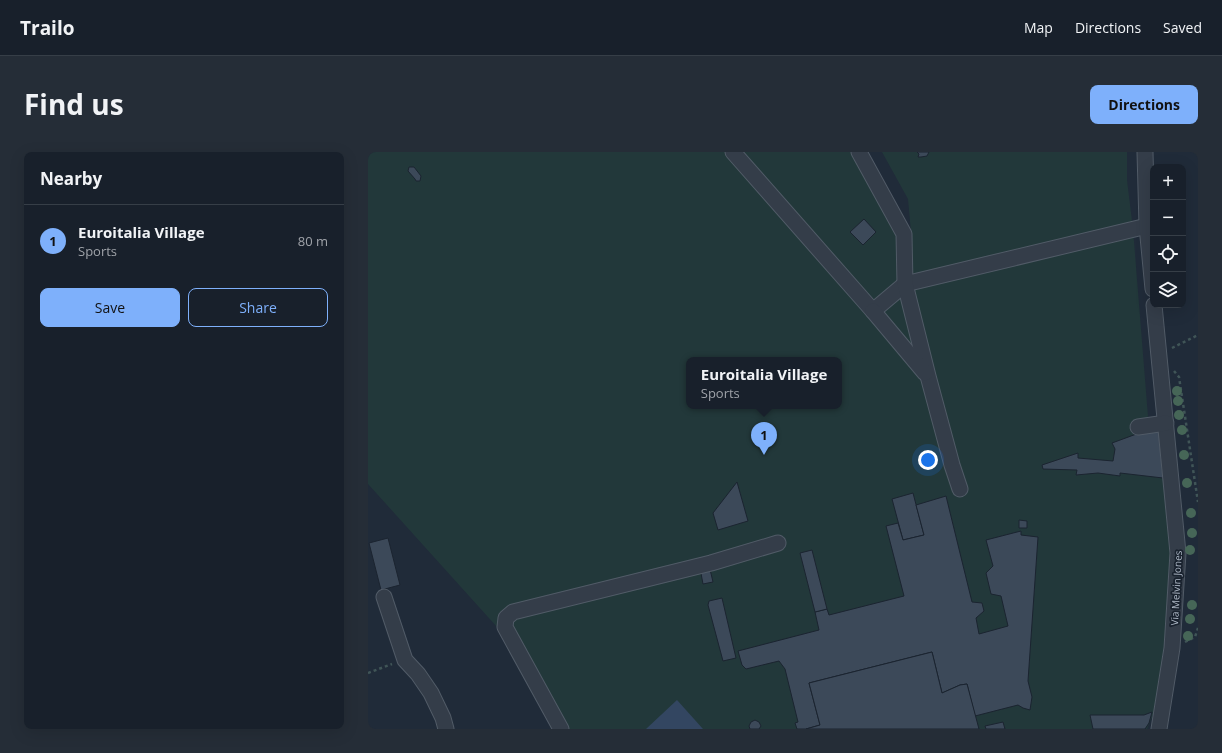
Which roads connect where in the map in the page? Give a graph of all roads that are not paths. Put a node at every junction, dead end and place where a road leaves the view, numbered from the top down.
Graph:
1 (733, 152) edge
2 (859, 152) edge
3 (1145, 152) edge
4 (1147, 226) junction
5 (1151, 272) edge
6 (905, 284) junction
7 (1154, 308) edge
8 (873, 311) junction
9 (928, 376) junction
10 (1166, 423) junction
11 (1138, 427) dead end
12 (960, 489) dead end
13 (778, 543) dead end
14 (384, 597) dead end
15 (446, 729) edge
16 (561, 729) edge
17 (1159, 729) edge

1 - 8 street
2 - 6 street
3 - 4 street
4 - 5 street
4 - 6 street
6 - 8 street
6 - 9 street
7 - 10 street, Via Melvin Jones
8 - 9 street
9 - 12 street
10 - 11 street
10 - 17 street, Via Melvin Jones
13 - 16 street
14 - 15 street

